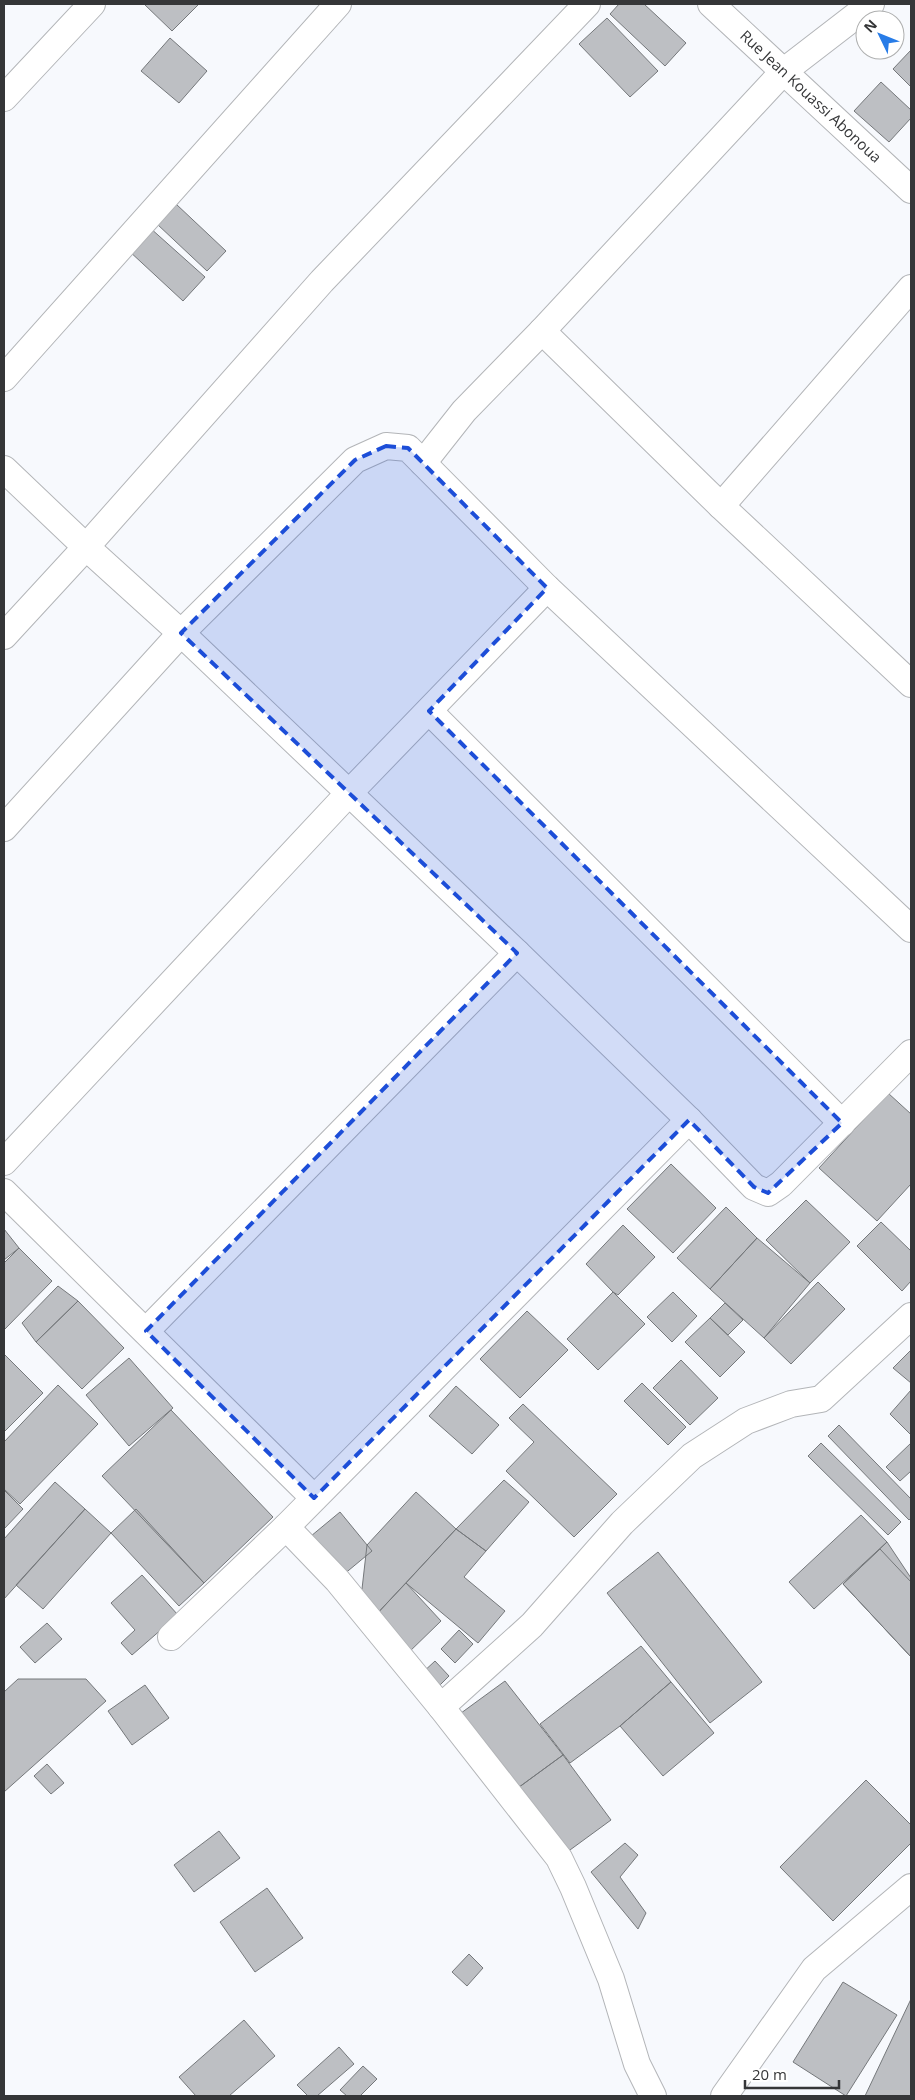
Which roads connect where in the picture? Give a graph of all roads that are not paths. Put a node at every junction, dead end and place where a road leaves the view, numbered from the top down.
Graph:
1 (92, 4) edge
2 (338, 4) edge
3 (587, 4) edge
4 (711, 4) edge
5 (871, 4) edge
6 (784, 71) junction
7 (4, 98) edge
8 (911, 190) edge
9 (911, 288) edge
10 (542, 331) junction
11 (4, 378) edge
12 (422, 463) junction
13 (4, 469) edge
14 (721, 506) junction
15 (86, 547) junction
16 (547, 588) junction
17 (182, 633) junction
18 (4, 636) edge
19 (911, 684) edge
20 (429, 711) junction
21 (350, 793) junction
22 (4, 828) edge
23 (911, 929) edge
24 (517, 953) junction
25 (911, 1053) edge
26 (688, 1120) junction
27 (842, 1123) junction
28 (4, 1162) edge
29 (4, 1192) edge
30 (911, 1316) edge
31 (146, 1331) junction
32 (314, 1498) junction
33 (286, 1527) junction
34 (171, 1637) dead end
35 (441, 1707) junction
36 (911, 1887) edge
37 (653, 2096) edge
38 (724, 2096) edge

1 - 7 street
2 - 11 street
3 - 15 street
4 - 6 street, Rue Jean Kouassi Abonoua
5 - 6 street
6 - 8 street, Rue Jean Kouassi Abonoua
6 - 10 street
9 - 14 street
10 - 12 street
10 - 14 street
12 - 16 street
12 - 17 street
13 - 15 street
14 - 19 street
15 - 17 street
15 - 18 street
16 - 20 street
16 - 23 street
17 - 21 street
17 - 22 street
20 - 21 street
20 - 27 street
21 - 24 street
21 - 28 street
24 - 26 street
24 - 31 street
25 - 27 street
26 - 27 street
26 - 32 street
29 - 31 street
30 - 35 street
31 - 32 street
32 - 33 street
33 - 34 street
33 - 35 street
35 - 37 street
36 - 38 street

